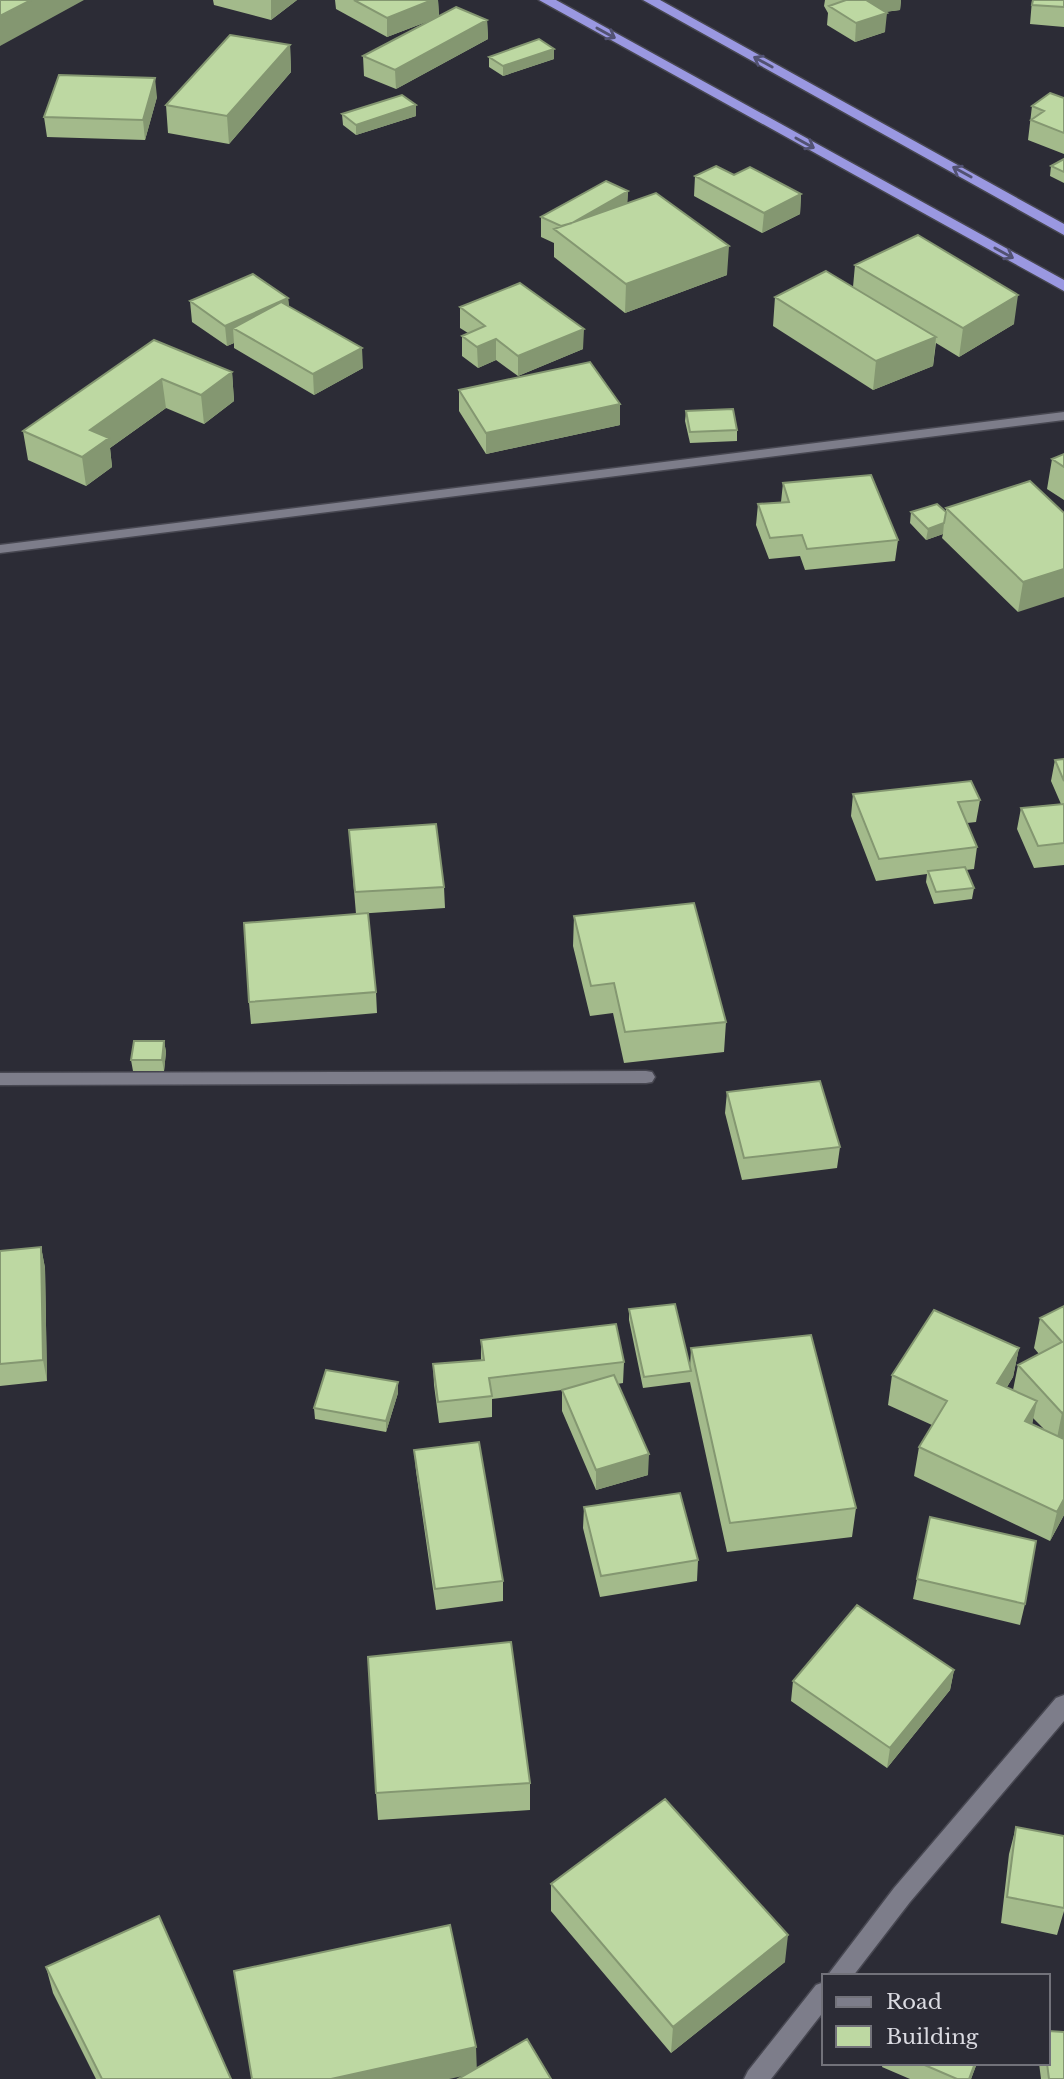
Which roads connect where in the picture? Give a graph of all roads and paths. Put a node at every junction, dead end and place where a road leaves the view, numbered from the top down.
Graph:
1 (546, 0) edge
2 (650, 0) edge
3 (1064, 230) edge
4 (1064, 286) edge
5 (1064, 416) edge
6 (0, 549) edge
7 (646, 1077) dead end
8 (0, 1079) edge
9 (1064, 1705) edge
10 (840, 1974) edge
11 (822, 1996) edge
12 (756, 2079) edge

1 -> 4 highway
3 -> 2 highway
5 - 6 street
7 - 8 street
9 - 10 street
11 - 12 street

